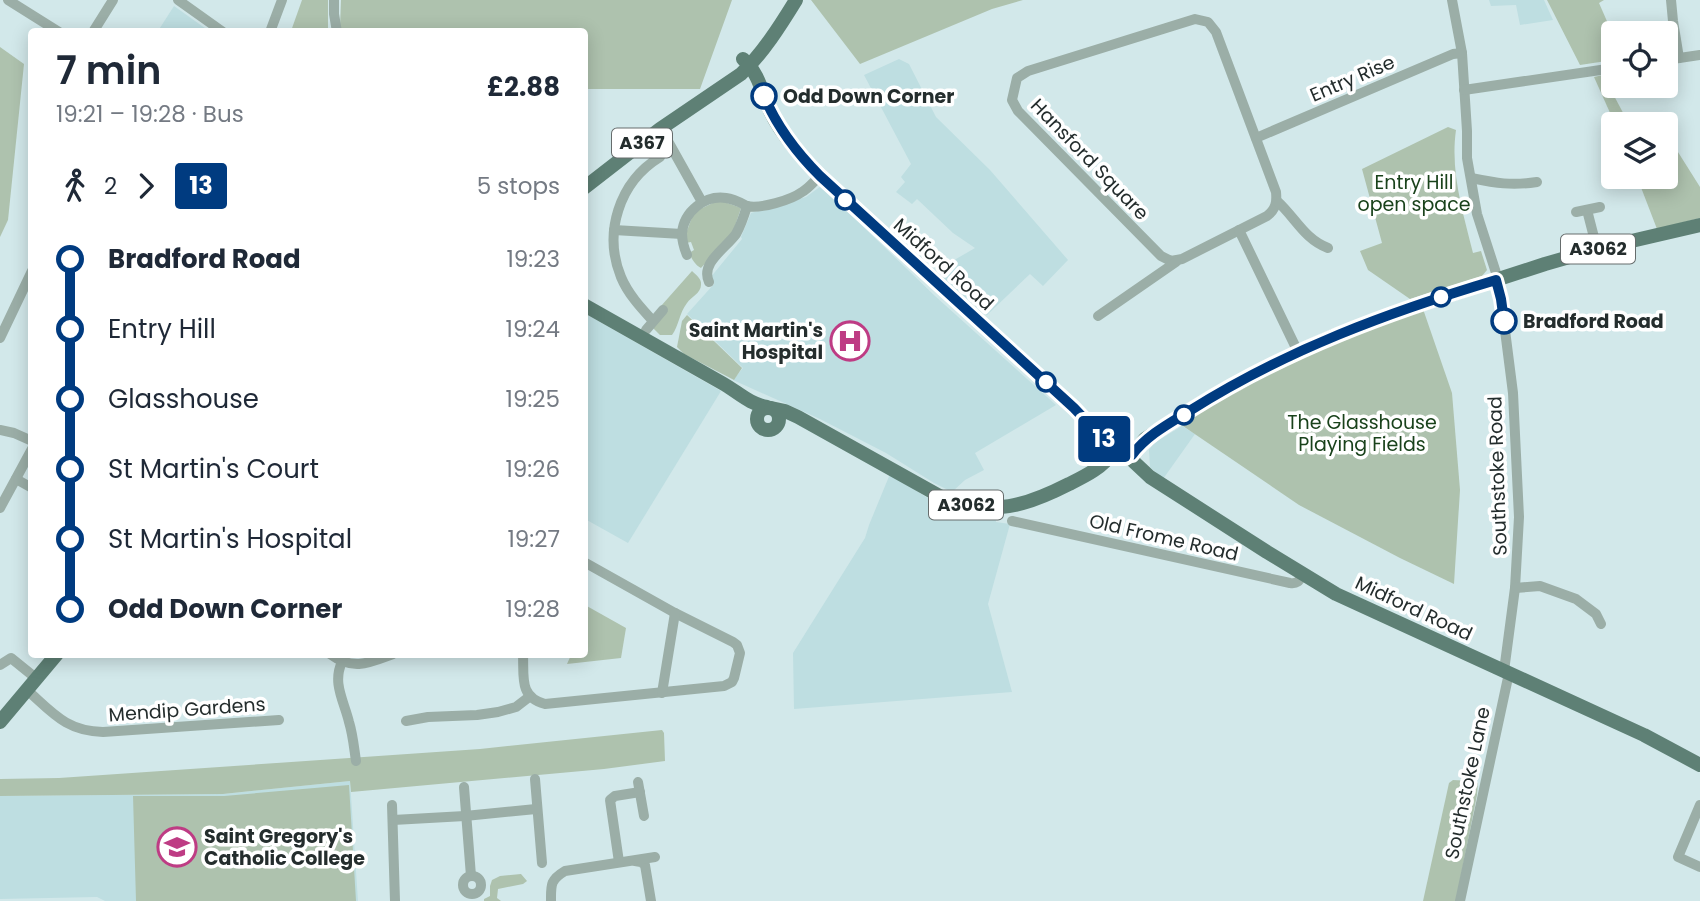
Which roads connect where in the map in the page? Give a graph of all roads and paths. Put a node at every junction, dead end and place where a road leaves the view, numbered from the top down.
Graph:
1 (8, 0) edge
2 (113, 0) edge
3 (178, 0) edge
4 (282, 0) edge
5 (334, 0) edge
6 (786, 0) edge
7 (796, 0) edge
8 (1452, 0) edge
9 (1671, 0) edge
10 (782, 23) junction
11 (53, 28) edge
12 (96, 28) edge
13 (217, 28) edge
14 (272, 28) edge
15 (336, 28) edge
16 (1462, 53) junction
17 (1700, 55) edge
18 (1679, 58) joint
19 (747, 62) junction
20 (1601, 70) edge
21 (1464, 90) junction
22 (763, 93) junction
23 (1256, 138) junction
24 (668, 143) dead end
25 (660, 157) dead end
26 (820, 176) junction
27 (1471, 178) junction
28 (1537, 182) dead end
29 (588, 185) edge
30 (1277, 201) junction
31 (702, 202) junction
32 (747, 206) junction
33 (1600, 207) dead end
34 (1700, 225) edge
35 (614, 230) junction
36 (1238, 230) junction
37 (682, 234) junction
38 (1328, 248) dead end
39 (1597, 249) junction
40 (687, 255) dead end
41 (1176, 262) junction
42 (28, 279) edge
43 (1497, 279) junction
44 (709, 282) dead end
45 (588, 307) edge
46 (663, 310) dead end
47 (1098, 316) dead end
48 (0, 338) edge
49 (1298, 352) junction
50 (728, 386) junction
51 (769, 407) junction
52 (757, 419) junction
53 (776, 427) junction
54 (0, 430) edge
55 (822, 432) junction
56 (28, 439) edge
57 (1112, 453) junction
58 (1132, 455) junction
59 (28, 456) edge
60 (16, 479) junction
61 (28, 486) edge
62 (0, 508) edge
63 (1012, 521) dead end
64 (588, 564) edge
65 (1303, 575) junction
66 (1515, 588) junction
67 (675, 613) junction
68 (1601, 624) dead end
69 (54, 658) edge
70 (336, 658) edge
71 (381, 658) edge
72 (523, 658) edge
73 (342, 662) junction
74 (0, 665) edge
75 (1506, 672) junction
76 (32, 684) junction
77 (663, 693) junction
78 (529, 697) junction
79 (279, 720) dead end
80 (406, 721) dead end
81 (0, 722) edge
82 (356, 761) dead end
83 (1700, 765) edge
84 (535, 779) dead end
85 (464, 787) dead end
86 (392, 805) dead end
87 (1700, 805) edge
88 (536, 809) junction
89 (466, 816) junction
90 (644, 816) dead end
91 (393, 820) junction
92 (655, 858) dead end
93 (635, 860) junction
94 (619, 862) junction
95 (542, 863) dead end
96 (1700, 867) edge
97 (474, 897) edge
98 (395, 901) edge
99 (551, 901) edge
100 (651, 901) edge
101 (1460, 901) edge

1 - 11 street
2 - 12 street
3 - 13 street
4 - 14 street
5 - 15 street
6 - 19 main road, A367
7 - 10 main road, A367
8 - 16 street, Southstoke Road
9 - 18 street
10 - 19 main road, A367
10 - 22 main road
16 - 21 street, Southstoke Road
16 - 23 street, Entry Rise
17 - 18 street
19 - 22 main road, Midford Road
19 - 29 main road, A367
20 - 21 street
21 - 27 street, Southstoke Road
22 - 26 main road, Midford Road
23 - 30 street, Hansford Square
23 - 41 street, Hansford Square
24 - 31 street
25 - 35 street
26 - 32 street
26 - 57 main road, Midford Road
27 - 28 street
27 - 43 street, Southstoke Road
30 - 36 street
30 - 38 street
31 - 32 street
31 - 37 street
32 - 44 street
33 - 39 street
34 - 39 main road, A3062
35 - 37 street
35 - 46 street
36 - 41 street
36 - 49 street
37 - 40 street
39 - 43 main road, A3062
41 - 47 street
42 - 48 street
43 - 49 main road, A3062
43 - 66 street, Southstoke Road
45 - 50 main road, A3062
49 - 58 main road, A3062
50 - 51 main road, A3062
50 - 52 main road, A3062
51 - 52 main road
51 - 53 main road
51 - 55 main road, A3062
52 - 53 main road
53 - 55 main road, A3062
54 - 56 street
55 - 57 main road, A3062
57 - 58 main road
58 - 65 main road, Midford Road
59 - 60 street
60 - 61 street
60 - 62 street
63 - 65 street, Old Frome Road
64 - 67 street
65 - 75 main road, Midford Road
66 - 68 street
66 - 75 street, Southstoke Road
67 - 77 street
67 - 77 street
69 - 76 main road
70 - 73 street
71 - 73 street
72 - 78 street
73 - 82 street
74 - 76 street, Mendip Gardens
75 - 83 main road, Midford Road
75 - 101 street, Southstoke Lane
76 - 79 street, Mendip Gardens
76 - 81 main road
77 - 78 street
78 - 80 street
84 - 88 street
85 - 89 street
86 - 91 street
87 - 96 street
88 - 89 street
88 - 95 street
89 - 91 street
89 - 97 street
90 - 94 street
91 - 98 street
92 - 93 street
93 - 94 street
93 - 100 street
94 - 99 street

